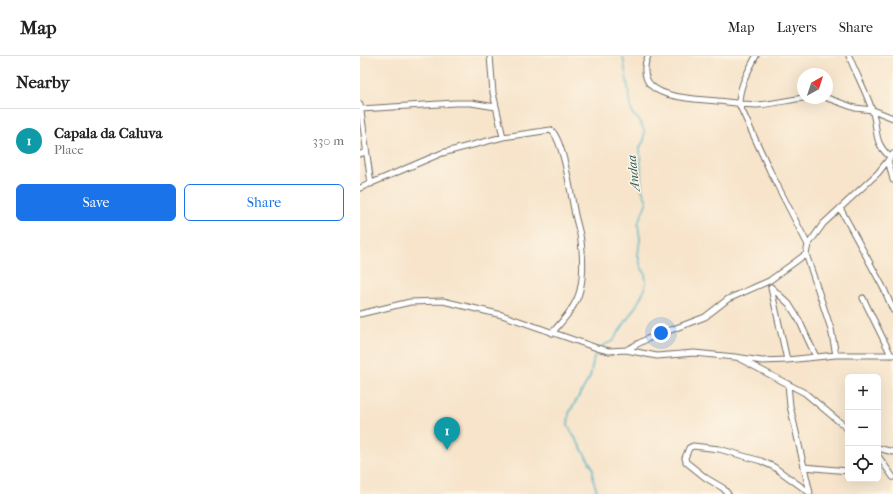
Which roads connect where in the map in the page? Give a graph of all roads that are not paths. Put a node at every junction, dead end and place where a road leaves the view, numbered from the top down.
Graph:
1 (490, 56) edge
2 (648, 56) edge
3 (756, 56) edge
4 (849, 56) edge
5 (797, 99) edge
6 (833, 100) edge
7 (739, 104) junction
8 (360, 106) edge
9 (496, 107) junction
10 (872, 110) junction
11 (893, 118) edge
12 (503, 137) junction
13 (366, 152) junction
14 (360, 154) edge
15 (890, 157) edge
16 (893, 180) edge
17 (372, 184) junction
18 (360, 188) edge
19 (840, 208) junction
20 (808, 245) junction
21 (806, 254) junction
22 (769, 281) junction
23 (770, 287) junction
24 (863, 298) dead end
25 (893, 310) edge
26 (360, 314) edge
27 (552, 333) junction
28 (626, 350) junction
29 (836, 355) junction
30 (892, 355) edge
31 (735, 357) junction
32 (816, 357) junction
33 (787, 360) junction
34 (788, 384) junction
35 (845, 426) edge
36 (881, 449) edge
37 (893, 452) edge
38 (881, 460) edge
39 (804, 467) junction
40 (845, 471) edge
41 (893, 477) edge
42 (810, 493) edge
43 (728, 494) edge

1 - 9 street
2 - 7 street
3 - 7 street
4 - 10 street
5 - 7 street
6 - 10 street
7 - 20 street
8 - 9 street
8 - 13 street
9 - 12 street
10 - 11 street
10 - 15 street
12 - 17 street
12 - 27 street
13 - 14 street
13 - 17 street
15 - 16 street
15 - 19 street
17 - 18 street
19 - 20 street
19 - 25 street
20 - 21 street
21 - 22 street
21 - 29 street
22 - 23 street
22 - 28 street
23 - 32 street
23 - 33 street
24 - 30 street
26 - 27 street
27 - 28 street
28 - 31 street
29 - 30 street
29 - 32 street
31 - 33 street
31 - 34 street
32 - 33 street
34 - 35 street
34 - 39 street
36 - 37 street
38 - 41 street
39 - 40 street
39 - 42 street
42 - 43 street

